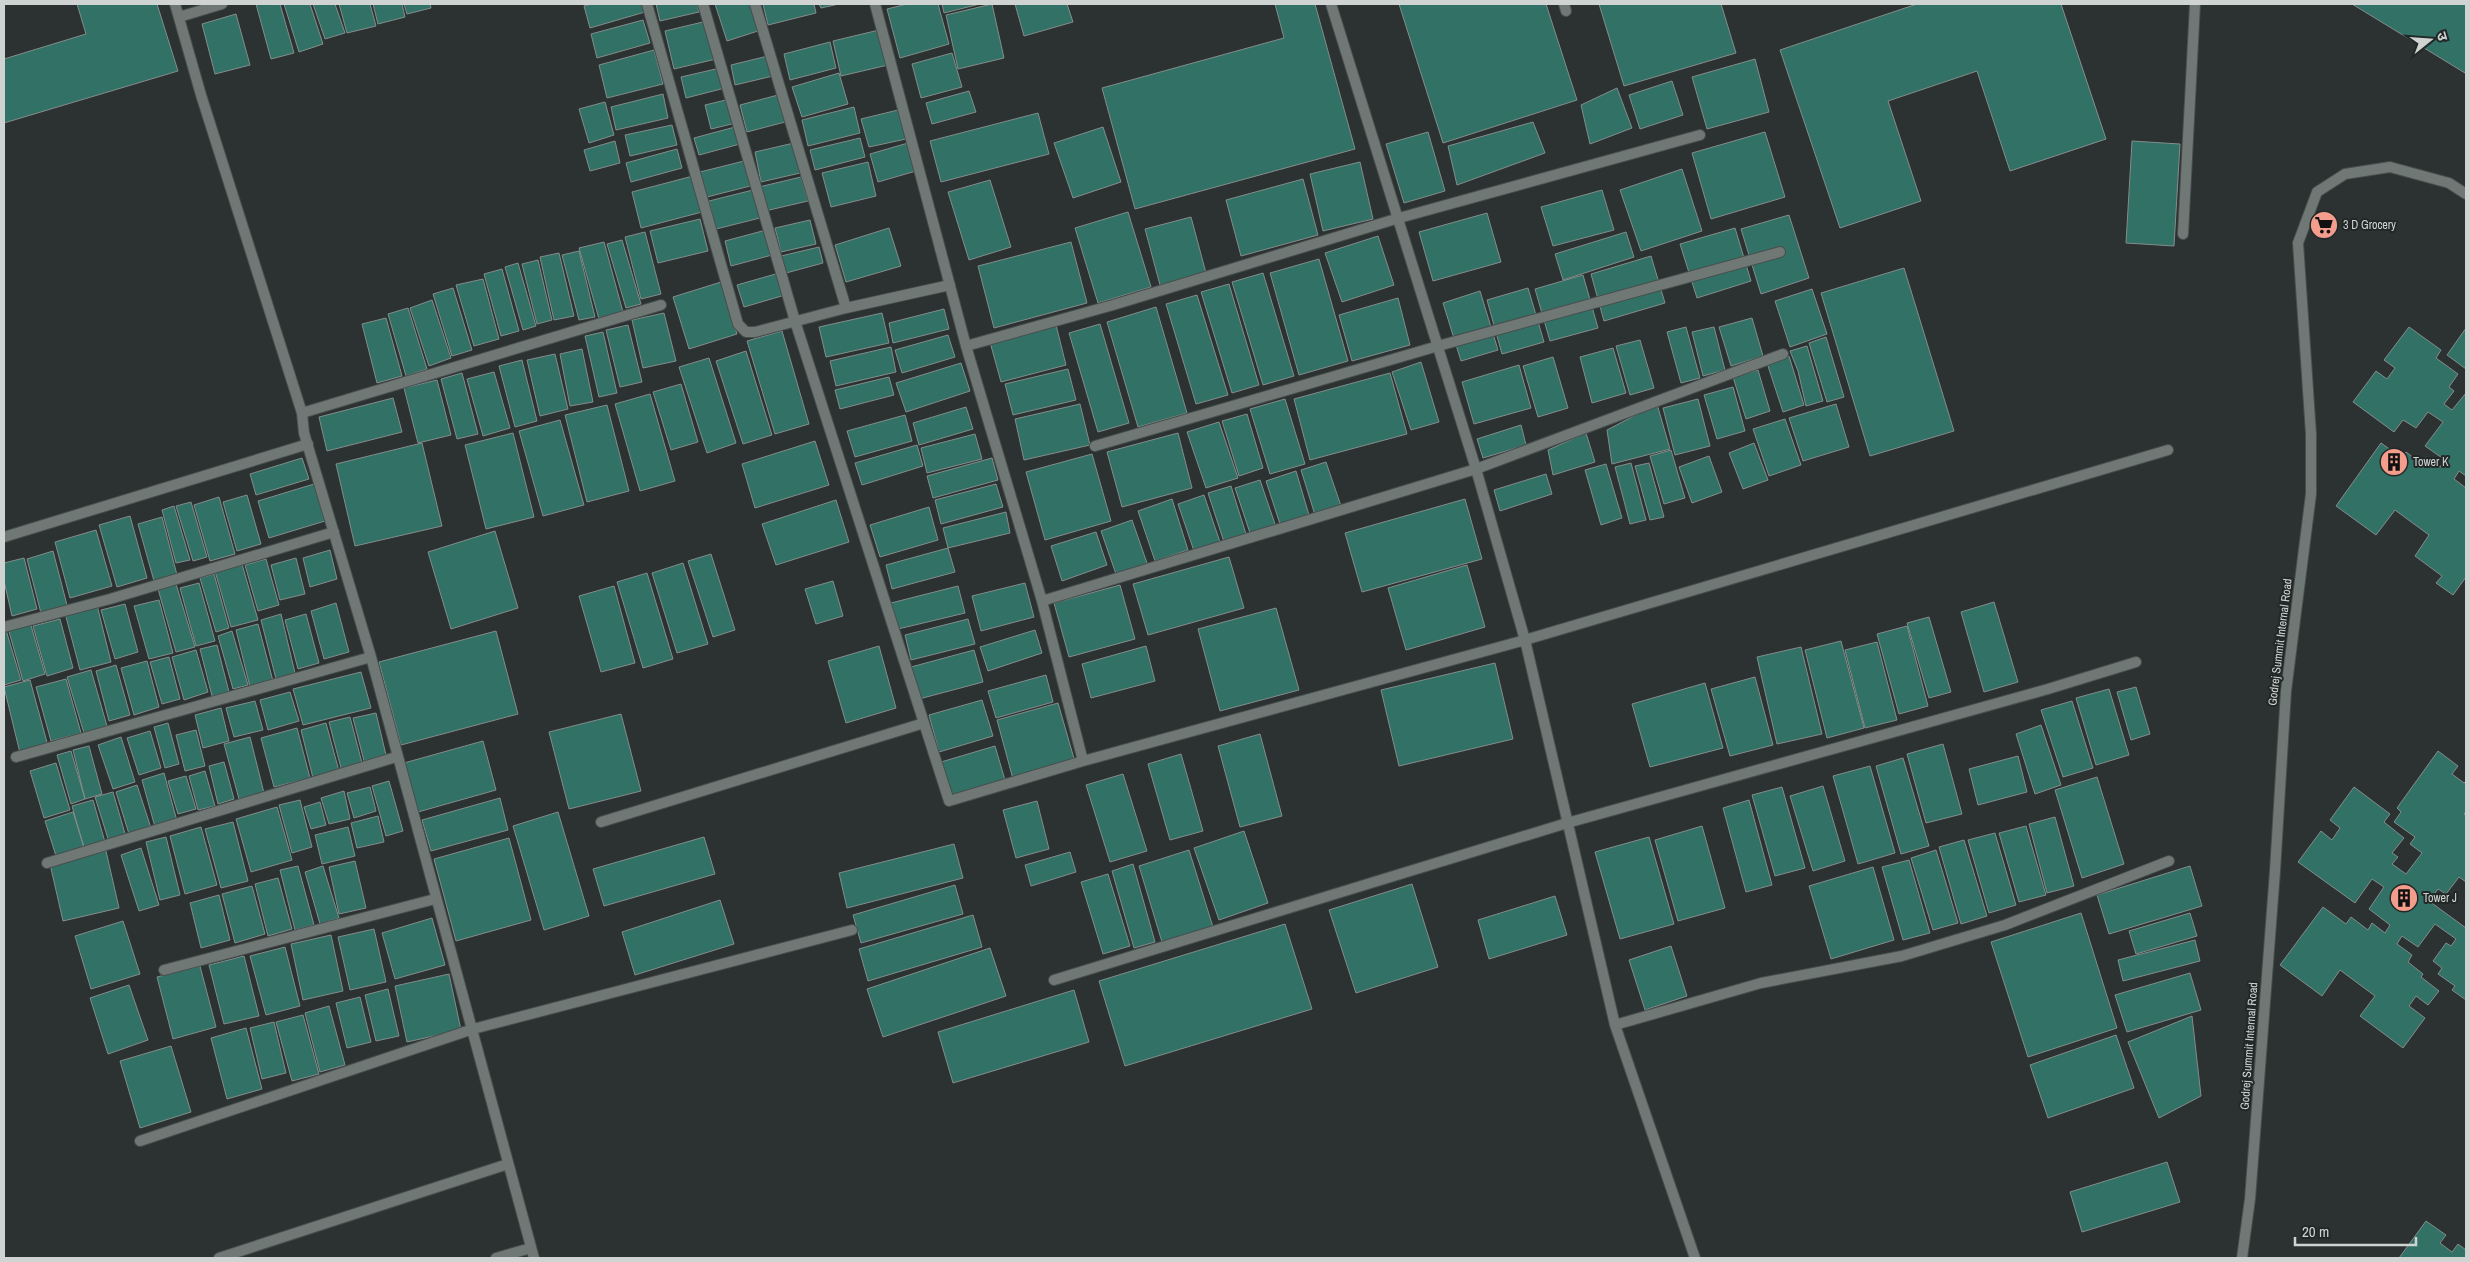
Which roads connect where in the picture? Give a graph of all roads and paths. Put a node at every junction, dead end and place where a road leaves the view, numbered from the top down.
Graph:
1 (175, 4) edge
2 (222, 4) edge
3 (647, 4) edge
4 (703, 4) edge
5 (755, 4) edge
6 (875, 4) edge
7 (1331, 4) edge
8 (2195, 4) edge
9 (179, 17) junction
10 (1700, 135) dead end
11 (2466, 194) edge
12 (1399, 218) junction
13 (2183, 234) dead end
14 (1780, 252) dead end
15 (950, 285) junction
16 (661, 305) dead end
17 (846, 308) junction
18 (795, 321) junction
19 (966, 346) junction
20 (1438, 346) junction
21 (1783, 354) dead end
22 (302, 413) junction
23 (308, 444) junction
24 (1095, 446) dead end
25 (2168, 450) dead end
26 (1476, 470) junction
27 (334, 532) junction
28 (4, 537) edge
29 (1042, 602) junction
30 (4, 627) edge
31 (1525, 640) junction
32 (371, 657) junction
33 (2136, 662) dead end
34 (924, 723) junction
35 (396, 756) junction
36 (16, 757) dead end
37 (1083, 761) junction
38 (601, 822) dead end
39 (1567, 823) junction
40 (2169, 861) dead end
41 (47, 863) dead end
42 (435, 899) junction
43 (852, 930) dead end
44 (164, 970) dead end
45 (1054, 980) dead end
46 (1615, 1025) junction
47 (473, 1029) junction
48 (140, 1141) dead end
49 (508, 1164) junction
50 (533, 1253) edge
51 (219, 1258) edge
52 (496, 1258) edge
53 (1695, 1258) edge
54 (2242, 1258) edge

1 - 9 street
2 - 9 street
3 - 18 street
4 - 18 street
5 - 17 street
6 - 15 street
7 - 12 street
8 - 13 street
9 - 22 street
10 - 12 street
11 - 54 street, Godrej Summit Internal Road
12 - 19 street
12 - 20 street
14 - 20 street
15 - 17 street
15 - 19 street
16 - 22 street
17 - 18 street
18 - 34 street
19 - 29 street
20 - 24 street
20 - 26 street
21 - 26 street
22 - 23 street
23 - 27 street
23 - 28 street
25 - 31 street
26 - 29 street
26 - 31 street
27 - 30 street
27 - 32 street
29 - 37 street
31 - 37 street
31 - 39 street
32 - 35 street
32 - 36 street
33 - 39 street
34 - 37 street
34 - 38 street
35 - 41 street
35 - 42 street
39 - 45 street
39 - 46 street
40 - 46 street
42 - 44 street
42 - 47 street
43 - 47 street
46 - 53 street
47 - 48 street
47 - 49 street
49 - 50 street
49 - 51 street
50 - 52 street

